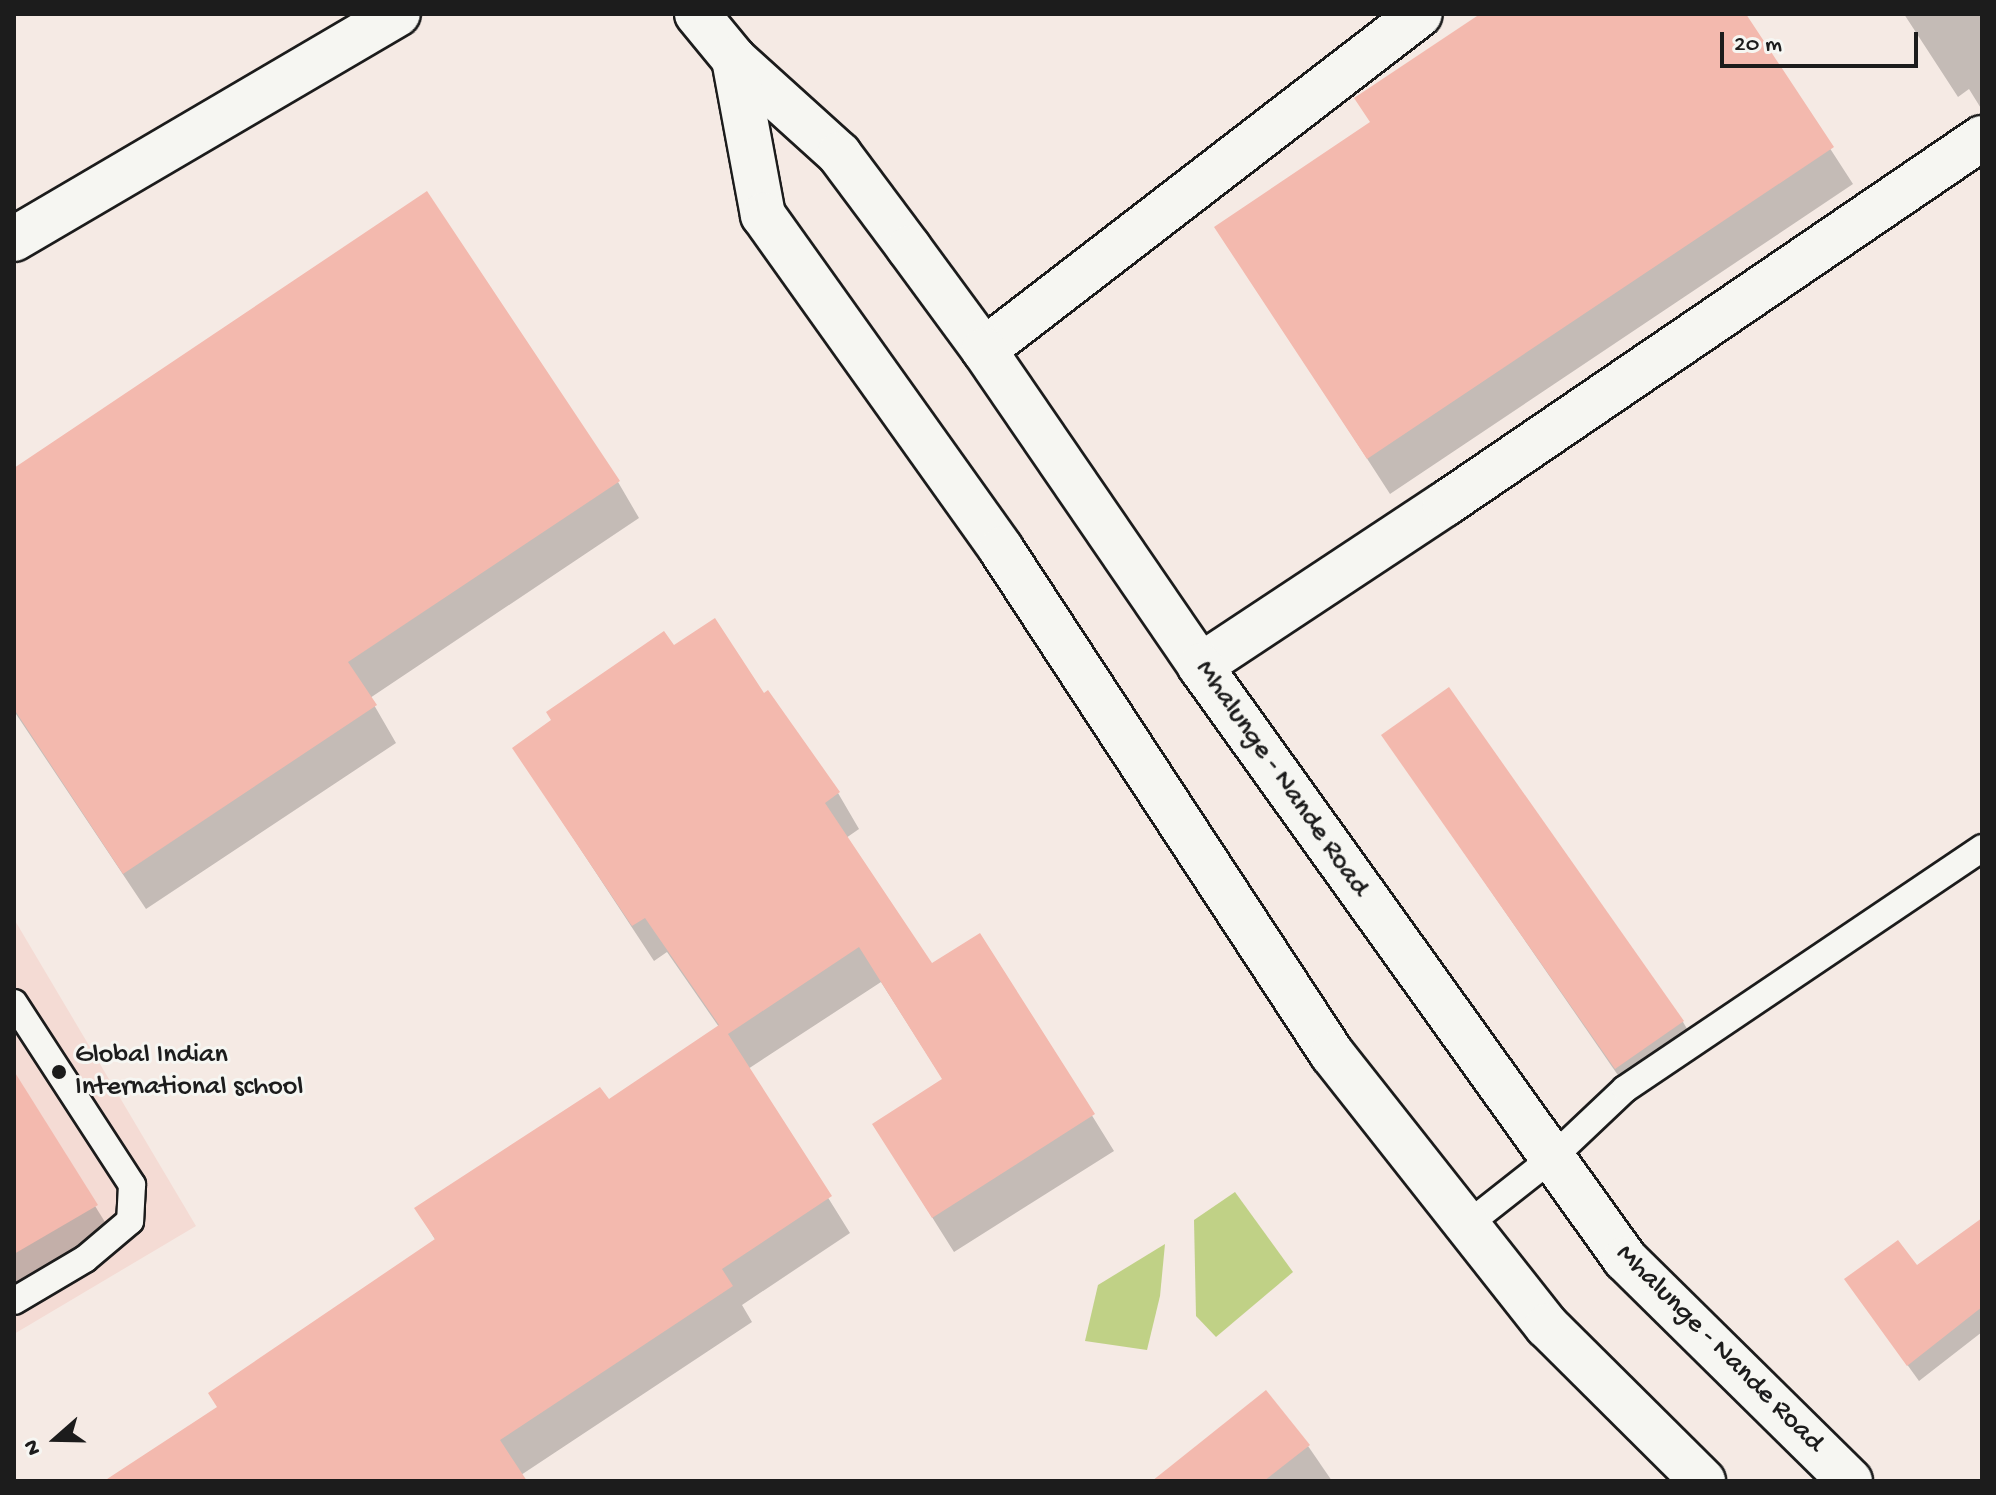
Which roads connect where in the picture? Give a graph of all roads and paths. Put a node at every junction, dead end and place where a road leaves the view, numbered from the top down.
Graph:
1 (398, 14) edge
2 (697, 14) edge
3 (1420, 14) edge
4 (734, 59) junction
5 (1982, 138) edge
6 (14, 239) edge
7 (984, 350) junction
8 (1200, 666) junction
9 (1982, 848) edge
10 (14, 1003) edge
11 (1551, 1159) junction
12 (1467, 1225) junction
13 (14, 1301) edge
14 (1703, 1481) edge
15 (1850, 1481) edge

1 - 6 main road
2 - 4 main road, Mhalunge - Nande Road
3 - 7 main road
4 - 7 main road, Mhalunge - Nande Road
4 - 12 main road, Mhalunge - Nande Road
5 - 8 main road
7 - 8 main road, Mhalunge - Nande Road
8 - 11 main road, Mhalunge - Nande Road
9 - 11 lane
10 - 13 lane
11 - 12 lane
11 - 15 main road, Mhalunge - Nande Road
12 - 14 main road, Mhalunge - Nande Road

